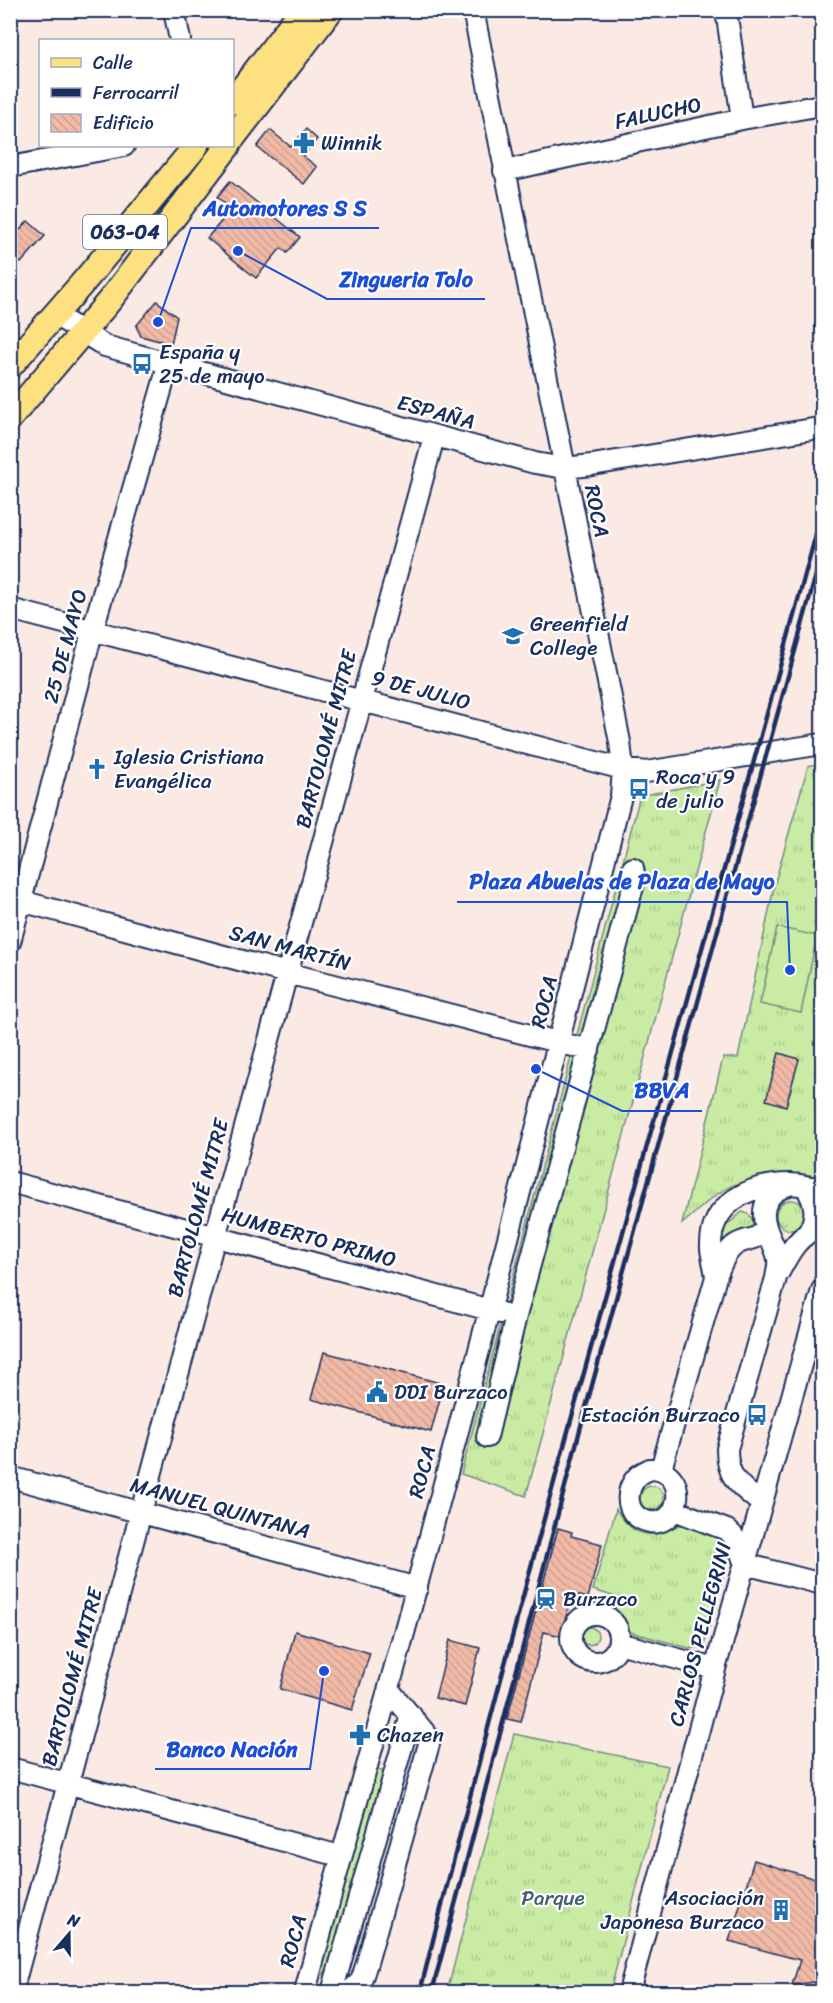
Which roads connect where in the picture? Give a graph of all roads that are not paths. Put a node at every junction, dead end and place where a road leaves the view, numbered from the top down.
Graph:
1 (174, 10) edge
2 (302, 10) edge
3 (331, 10) edge
4 (473, 10) edge
5 (726, 10) edge
6 (180, 39) edge
7 (234, 99) edge
8 (822, 105) edge
9 (742, 119) junction
10 (234, 136) edge
11 (119, 147) edge
12 (191, 147) edge
13 (227, 147) edge
14 (10, 167) edge
15 (504, 171) junction
16 (54, 314) junction
17 (82, 333) junction
18 (169, 363) junction
19 (10, 366) edge
20 (10, 417) edge
21 (819, 428) dead end
22 (434, 436) junction
23 (564, 468) junction
24 (10, 609) edge
25 (93, 629) junction
26 (362, 699) junction
27 (822, 744) edge
28 (623, 769) junction
29 (633, 868) dead end
30 (16, 899) edge
31 (10, 942) edge
32 (287, 973) junction
33 (558, 1041) junction
34 (589, 1050) junction
35 (10, 1182) edge
36 (806, 1186) edge
37 (811, 1232) edge
38 (759, 1234) junction
39 (215, 1237) junction
40 (716, 1277) junction
41 (776, 1278) junction
42 (822, 1290) edge
43 (490, 1311) junction
44 (516, 1316) junction
45 (487, 1437) dead end
46 (661, 1469) junction
47 (10, 1477) edge
48 (761, 1503) junction
49 (674, 1510) junction
50 (142, 1511) junction
51 (745, 1564) junction
52 (822, 1584) edge
53 (417, 1587) junction
54 (619, 1643) dead end
55 (715, 1669) junction
56 (389, 1690) junction
57 (411, 1714) junction
58 (10, 1768) edge
59 (68, 1784) junction
60 (340, 1856) junction
61 (12, 1992) edge
62 (305, 1992) edge
63 (332, 1992) edge
64 (349, 1992) edge
65 (629, 1992) edge

1 - 6 street
2 - 7 main road
3 - 10 main road
4 - 15 street, ROCA
5 - 9 street
8 - 9 street, FALUCHO
9 - 15 street, FALUCHO
11 - 14 street
12 - 16 main road, 063-04
13 - 17 main road, 063-04
15 - 23 street, ROCA
16 - 17 street, ESPAÑA
16 - 19 main road, 063-04
17 - 18 street, ESPAÑA
17 - 20 main road, 063-04
18 - 22 street, ESPAÑA
18 - 25 street, 25 DE MAYO
21 - 23 street, ESPAÑA
22 - 23 street, ESPAÑA
22 - 26 street, BARTOLOMÉ MITRE
23 - 28 street, ROCA
24 - 25 street, 9 DE JULIO
25 - 26 street, 9 DE JULIO
25 - 30 street, 25 DE MAYO
26 - 28 street, 9 DE JULIO
26 - 32 street, BARTOLOMÉ MITRE
27 - 28 street, 9 DE JULIO
28 - 33 street, ROCA
29 - 34 street
30 - 31 street, 25 DE MAYO
30 - 32 street, SAN MARTÍN
32 - 33 street, SAN MARTÍN
32 - 39 street, BARTOLOMÉ MITRE
33 - 34 street, SAN MARTÍN
33 - 43 street, ROCA
34 - 44 street
35 - 39 street, HUMBERTO PRIMO
36 - 37 street
36 - 38 street
36 - 40 street
37 - 38 street
37 - 41 street
38 - 40 street
38 - 41 street
39 - 43 street, HUMBERTO PRIMO
39 - 50 street, BARTOLOMÉ MITRE
40 - 46 street
41 - 48 street
42 - 48 street, CARLOS PELLEGRINI
43 - 44 street, HUMBERTO PRIMO
43 - 53 street, ROCA
44 - 45 street
46 - 49 street
46 - 49 street
47 - 50 street, MANUEL QUINTANA
48 - 51 street, CARLOS PELLEGRINI
49 - 51 street
50 - 53 street, MANUEL QUINTANA
50 - 59 street, BARTOLOMÉ MITRE
51 - 52 street
51 - 55 street, CARLOS PELLEGRINI
53 - 56 street, ROCA
54 - 55 street
55 - 65 street, CARLOS PELLEGRINI
56 - 57 street
56 - 60 street, ROCA
57 - 63 street
57 - 64 street
58 - 59 street
59 - 60 street
59 - 61 street, BARTOLOMÉ MITRE
60 - 62 street, ROCA

